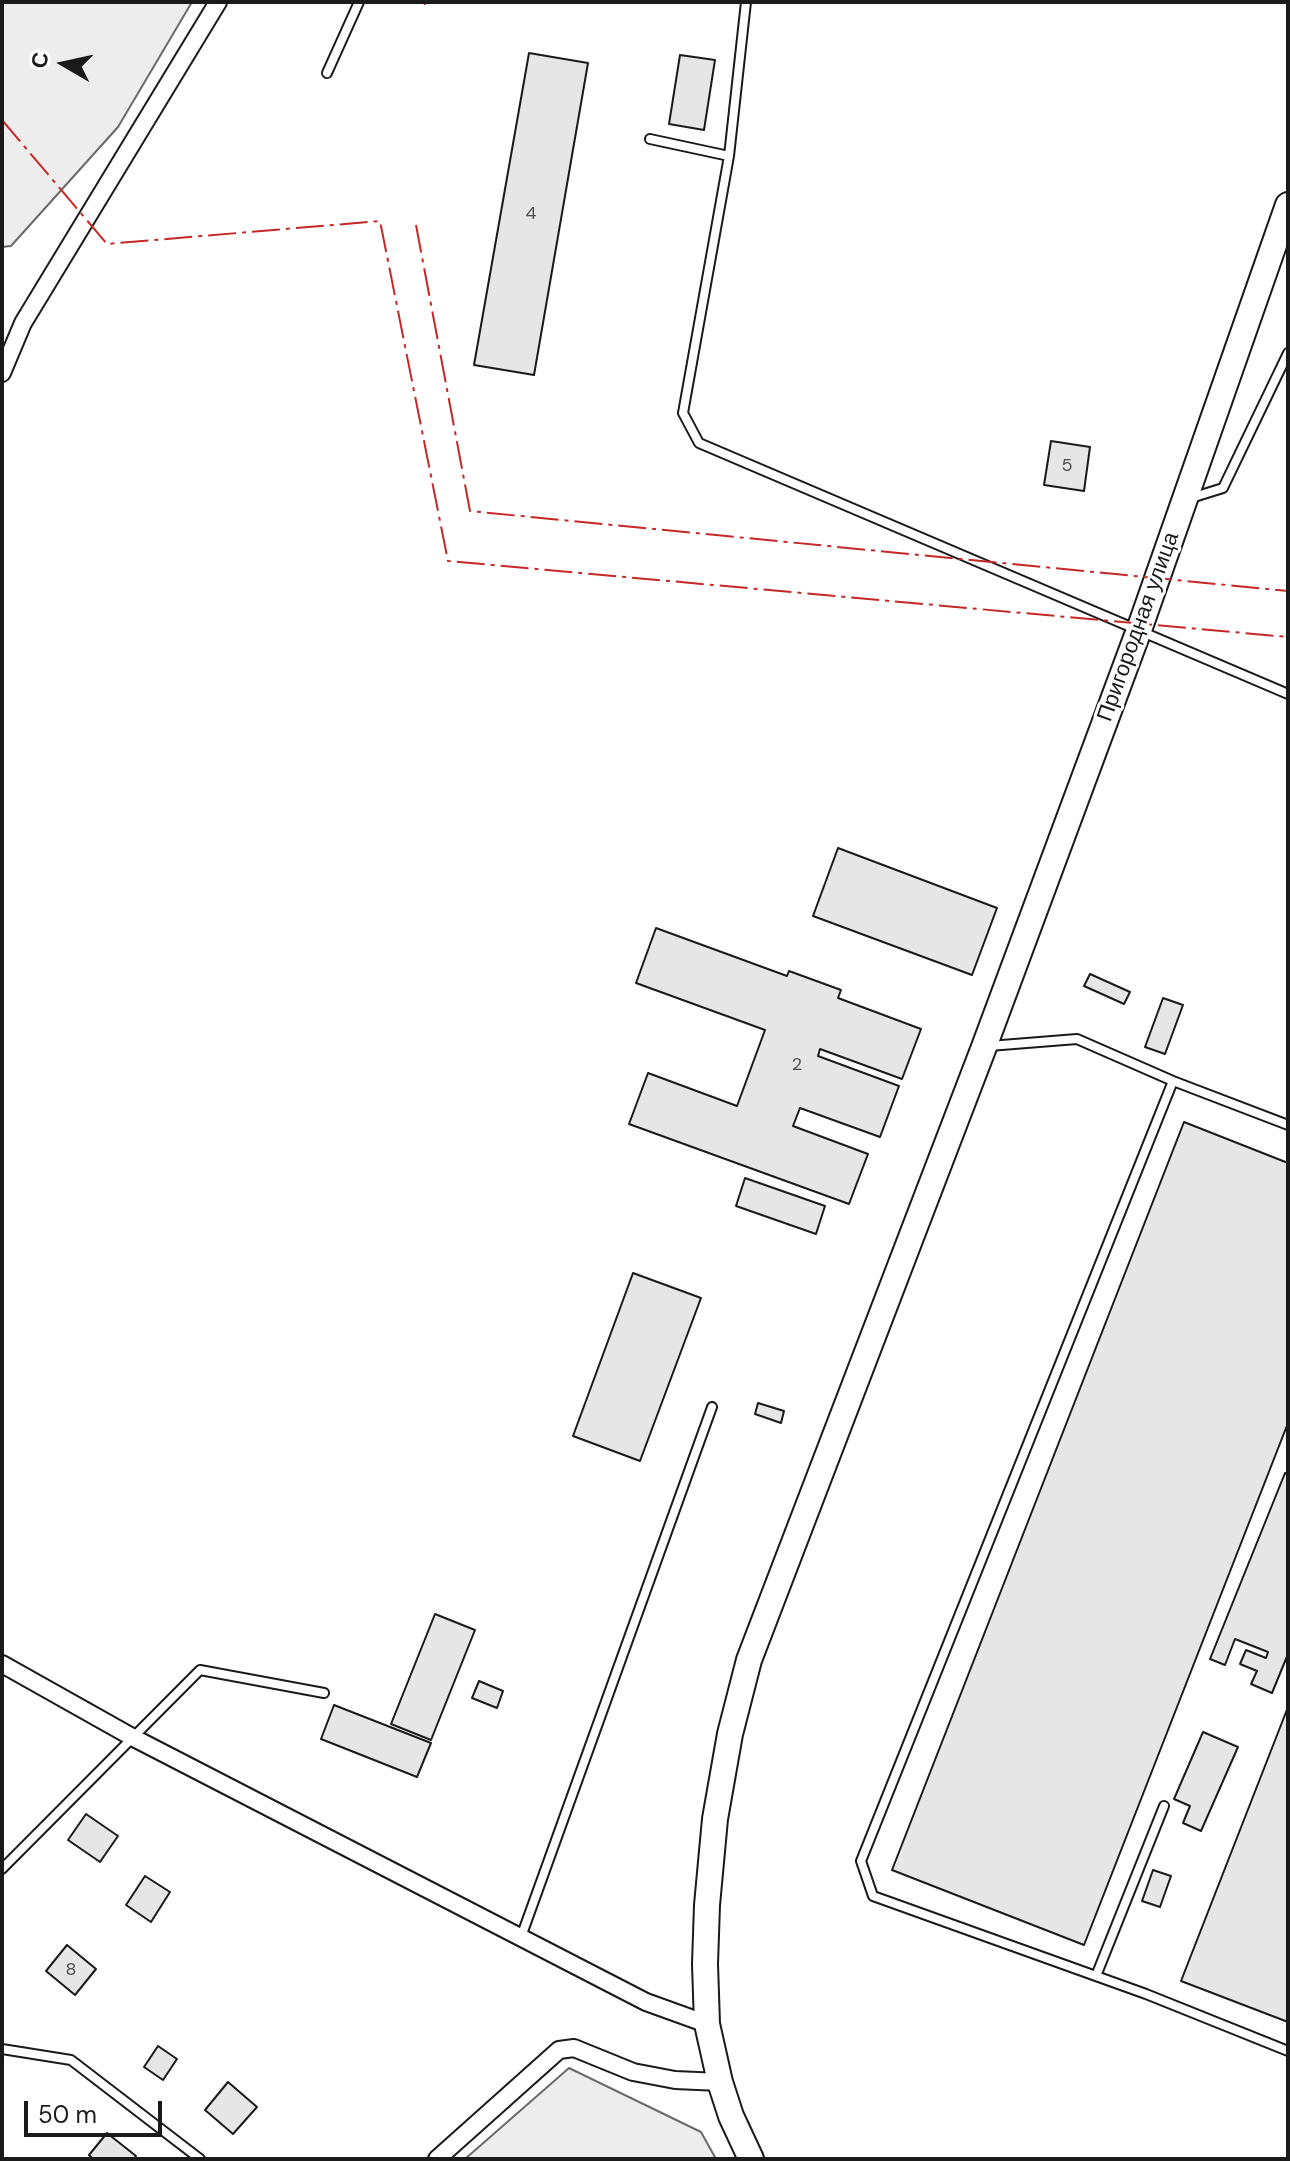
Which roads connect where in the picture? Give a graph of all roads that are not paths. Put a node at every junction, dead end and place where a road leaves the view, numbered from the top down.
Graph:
1 (218, 2) edge
2 (359, 2) edge
3 (746, 2) edge
4 (327, 73) dead end
5 (650, 139) dead end
6 (729, 156) junction
7 (1288, 205) edge
8 (1288, 353) edge
9 (2, 373) edge
10 (1184, 501) junction
11 (1139, 630) junction
12 (1288, 694) edge
13 (984, 1047) junction
14 (1173, 1081) junction
15 (1288, 1125) edge
16 (712, 1407) dead end
17 (2, 1664) edge
18 (324, 1693) dead end
19 (132, 1737) junction
20 (1164, 1806) dead end
21 (2, 1869) edge
22 (521, 1937) junction
23 (1096, 1976) junction
24 (707, 2024) junction
25 (2, 2049) edge
26 (1288, 2051) edge
27 (720, 2082) junction
28 (192, 2157) edge
29 (437, 2159) edge
30 (751, 2159) edge

1 - 9 street
2 - 4 lane
3 - 6 lane
5 - 6 lane
6 - 11 lane
7 - 10 street, Пригородная улица
8 - 10 lane
10 - 11 street, Пригородная улица
11 - 12 lane
11 - 13 street, Пригородная улица
13 - 14 lane
13 - 24 street, Пригородная улица
14 - 15 lane
14 - 23 lane
16 - 22 lane
17 - 19 street
18 - 19 lane
19 - 21 lane
19 - 22 street
20 - 23 lane
22 - 24 street
23 - 26 lane
24 - 27 street, Пригородная улица
25 - 28 lane
27 - 29 street
27 - 30 street, Пригородная улица

